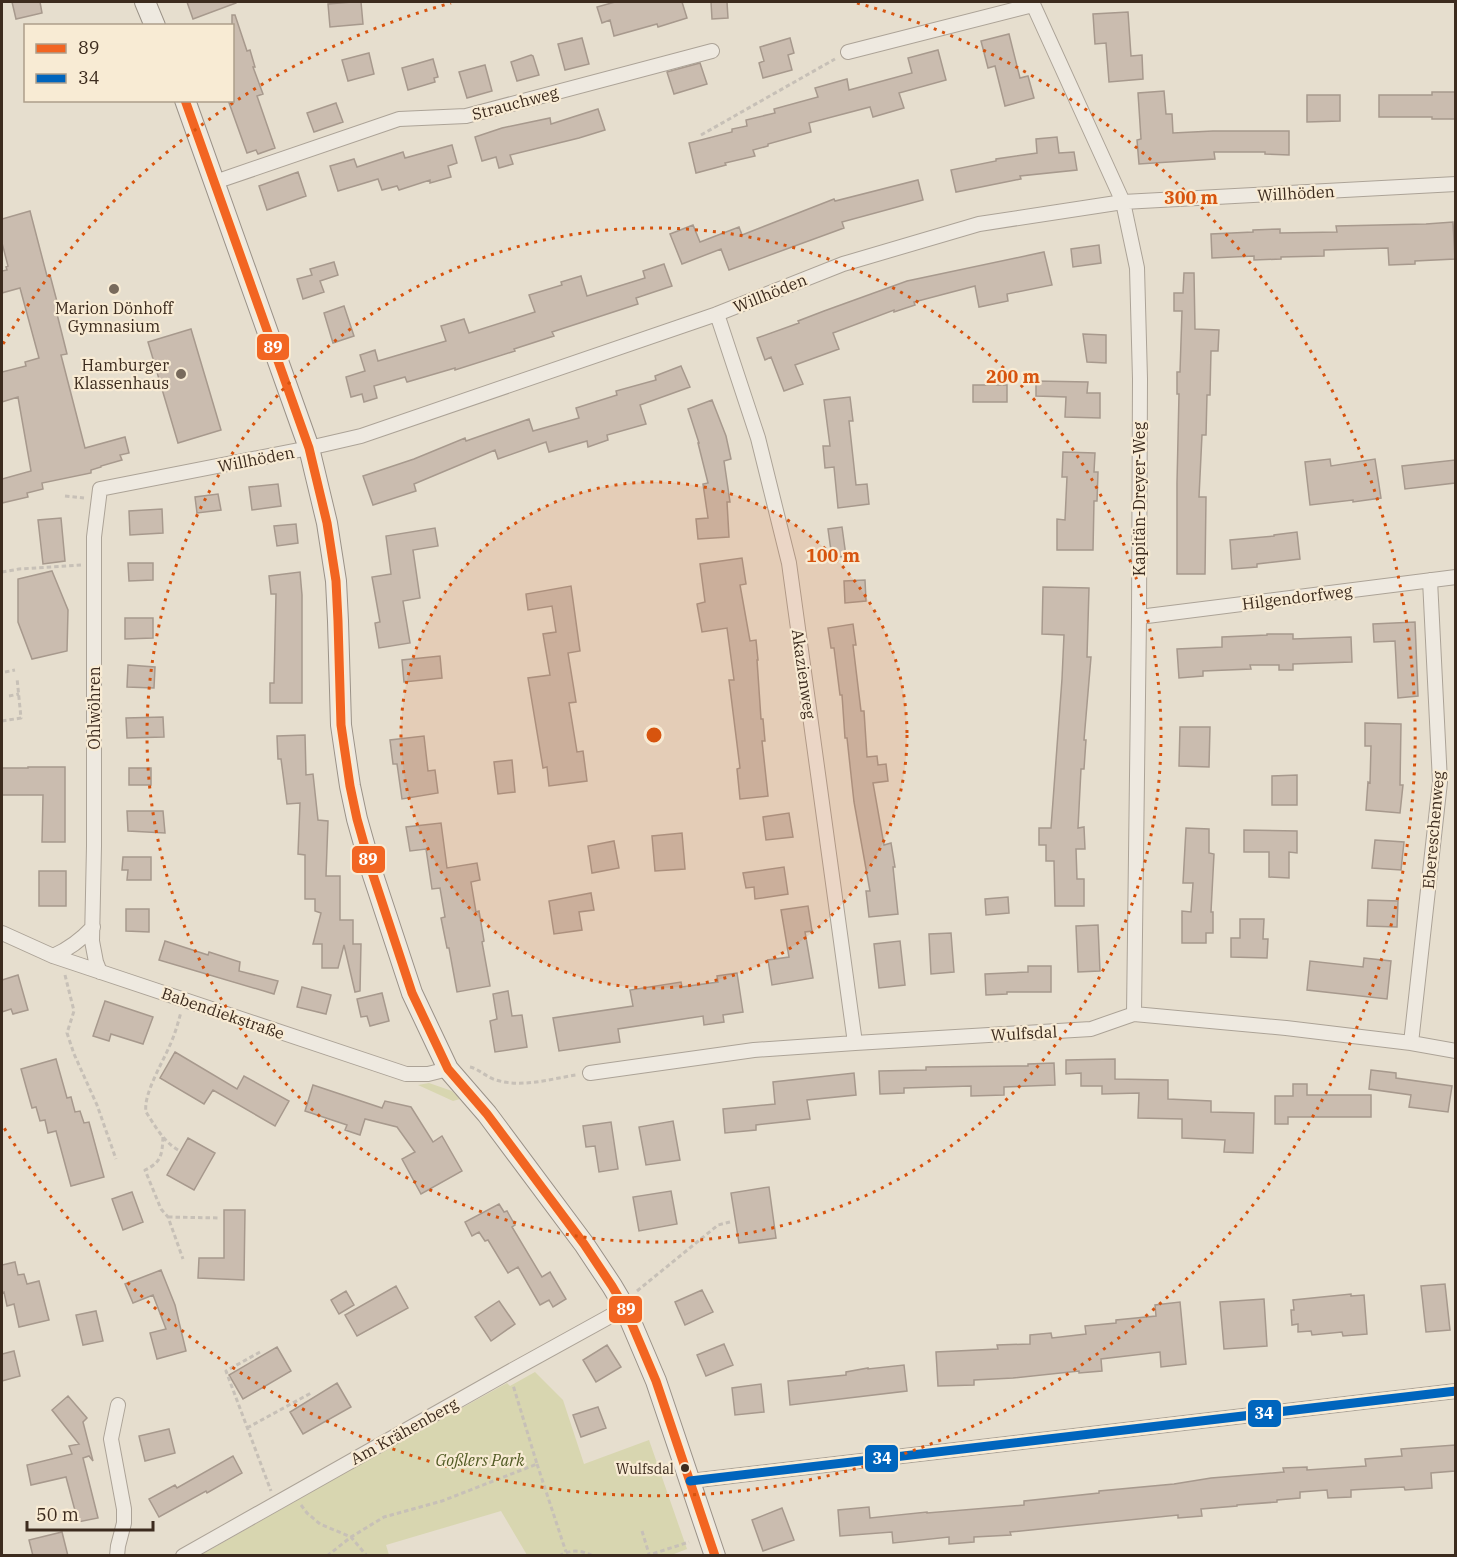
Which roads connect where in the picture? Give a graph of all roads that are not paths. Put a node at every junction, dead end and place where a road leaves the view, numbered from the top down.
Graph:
1 (145, 2) edge
2 (1033, 3) edge
3 (154, 24) edge
4 (712, 51) dead end
5 (848, 52) road end
6 (185, 102) edge
7 (215, 182) junction
8 (1455, 184) edge
9 (1123, 202) junction
10 (717, 314) junction
11 (309, 448) junction
12 (99, 495) joint
13 (1455, 577) edge
14 (1430, 580) junction
15 (1139, 617) junction
16 (93, 927) junction
17 (2, 933) edge
18 (53, 956) junction
19 (100, 972) junction
20 (1134, 1014) junction
21 (855, 1043) junction
22 (1411, 1043) junction
23 (1455, 1051) edge
24 (448, 1069) junction
25 (590, 1073) road end
26 (625, 1308) junction
27 (1455, 1391) edge
28 (118, 1405) dead end
29 (690, 1481) junction
30 (117, 1556) edge
31 (183, 1556) edge
32 (715, 1556) edge

1 - 3 street
2 - 5 street, Kapitän-Dreyer-Weg
2 - 9 street, Kapitän-Dreyer-Weg
4 - 7 street, Strauchweg
6 - 7 street
7 - 11 street
8 - 9 street, Willhöden
9 - 10 street, Willhöden
9 - 15 street, Kapitän-Dreyer-Weg
10 - 11 street, Willhöden
10 - 21 street, Akazienweg
11 - 12 street, Willhöden
11 - 24 street
12 - 16 street, Ohlwöhren
13 - 14 street, Hilgendorfweg
14 - 15 street, Hilgendorfweg
14 - 22 street, Ebereschenweg
15 - 20 street, Kapitän-Dreyer-Weg
16 - 18 street
16 - 19 street, Ohlwöhren
17 - 18 street, Babendiekstraße
18 - 19 street, Babendiekstraße
19 - 24 street, Babendiekstraße
20 - 21 street, Wulfsdal
20 - 22 street, Wulfsdal
21 - 25 street, Wulfsdal
22 - 23 street, Wulfsdal
24 - 26 street
26 - 29 street
26 - 31 street, Am Krähenberg
27 - 29 street
28 - 30 street
29 - 32 street

